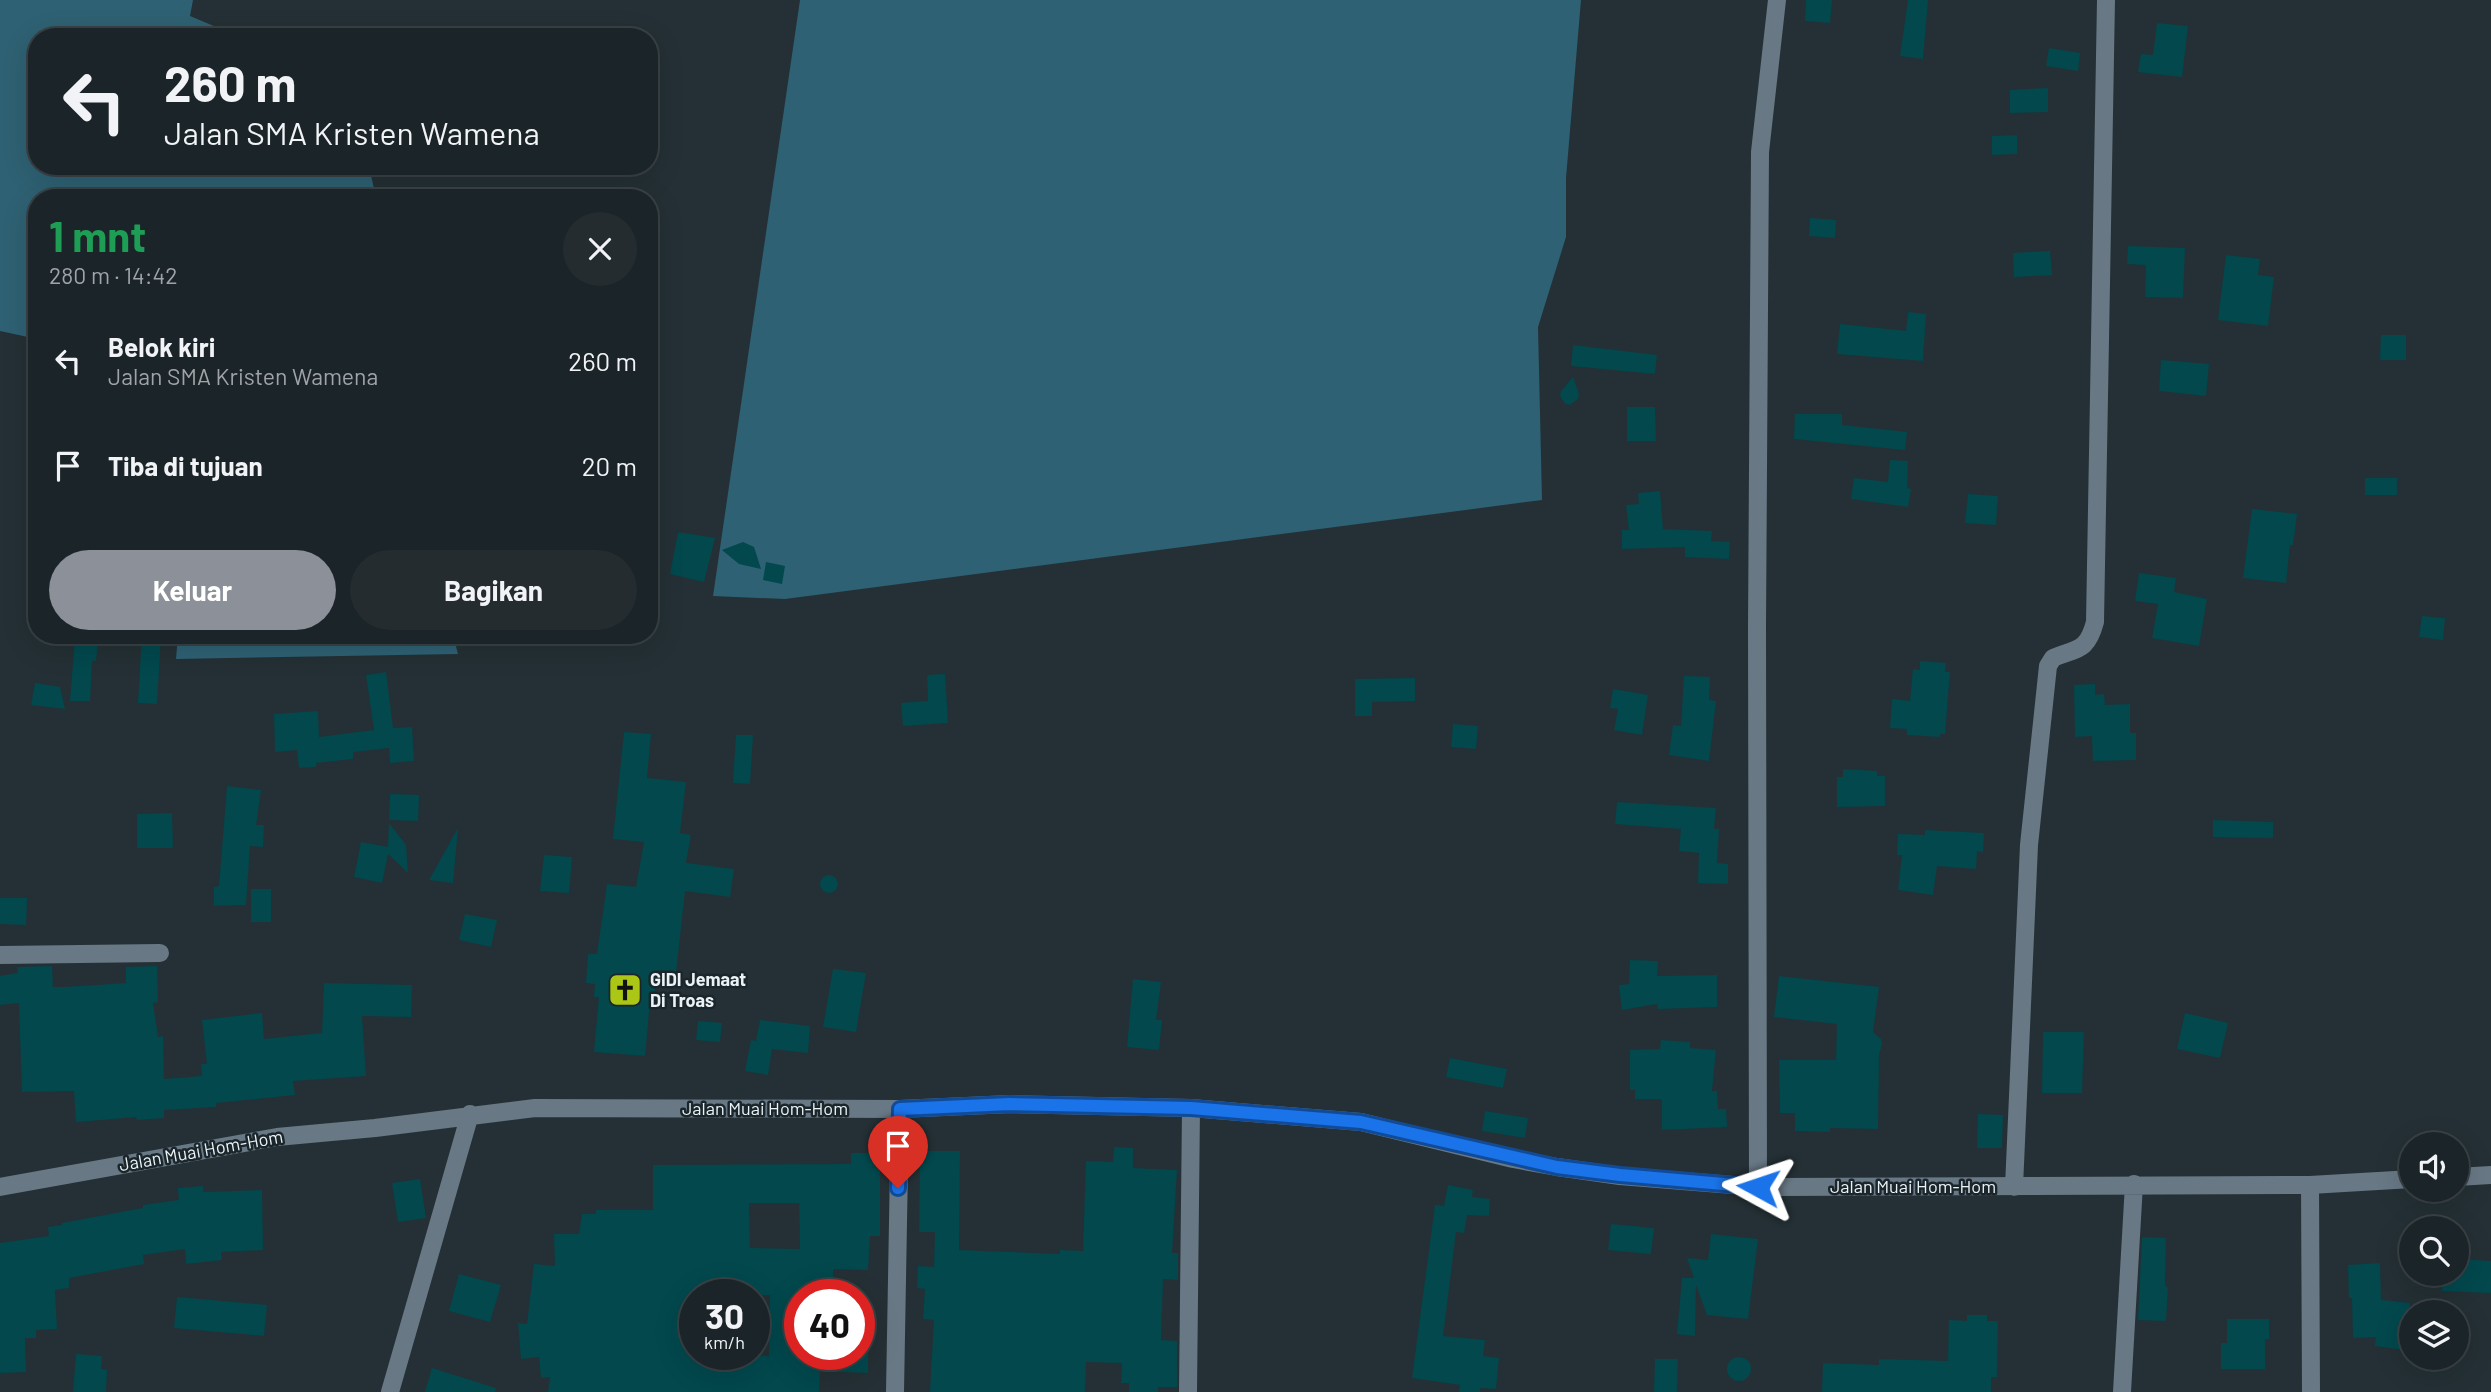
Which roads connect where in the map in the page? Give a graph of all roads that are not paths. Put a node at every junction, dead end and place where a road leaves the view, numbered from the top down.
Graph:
1 (1777, 0) edge
2 (2106, 0) edge
3 (160, 953) dead end
4 (0, 955) edge
5 (1191, 1108) junction
6 (900, 1109) junction
7 (470, 1114) junction
8 (2491, 1175) edge
9 (2469, 1176) edge
10 (2399, 1180) edge
11 (2134, 1184) junction
12 (2310, 1185) junction
13 (0, 1187) edge
14 (1758, 1187) junction
15 (2014, 1187) junction
16 (390, 1392) edge
17 (895, 1392) edge
18 (1188, 1392) edge
19 (2122, 1392) edge
20 (2311, 1392) edge

1 - 14 street
2 - 15 street
3 - 4 street
5 - 6 street, Jalan Muai Hom-Hom
5 - 14 street, Jalan Muai Hom-Hom
5 - 18 street
6 - 7 street, Jalan Muai Hom-Hom
6 - 17 street
7 - 13 street, Jalan Muai Hom-Hom
7 - 16 street
8 - 9 street
10 - 12 street, Jalan Muai Hom-Hom
11 - 12 street, Jalan Muai Hom-Hom
11 - 15 street, Jalan Muai Hom-Hom
11 - 19 street
12 - 20 street
14 - 15 street, Jalan Muai Hom-Hom

